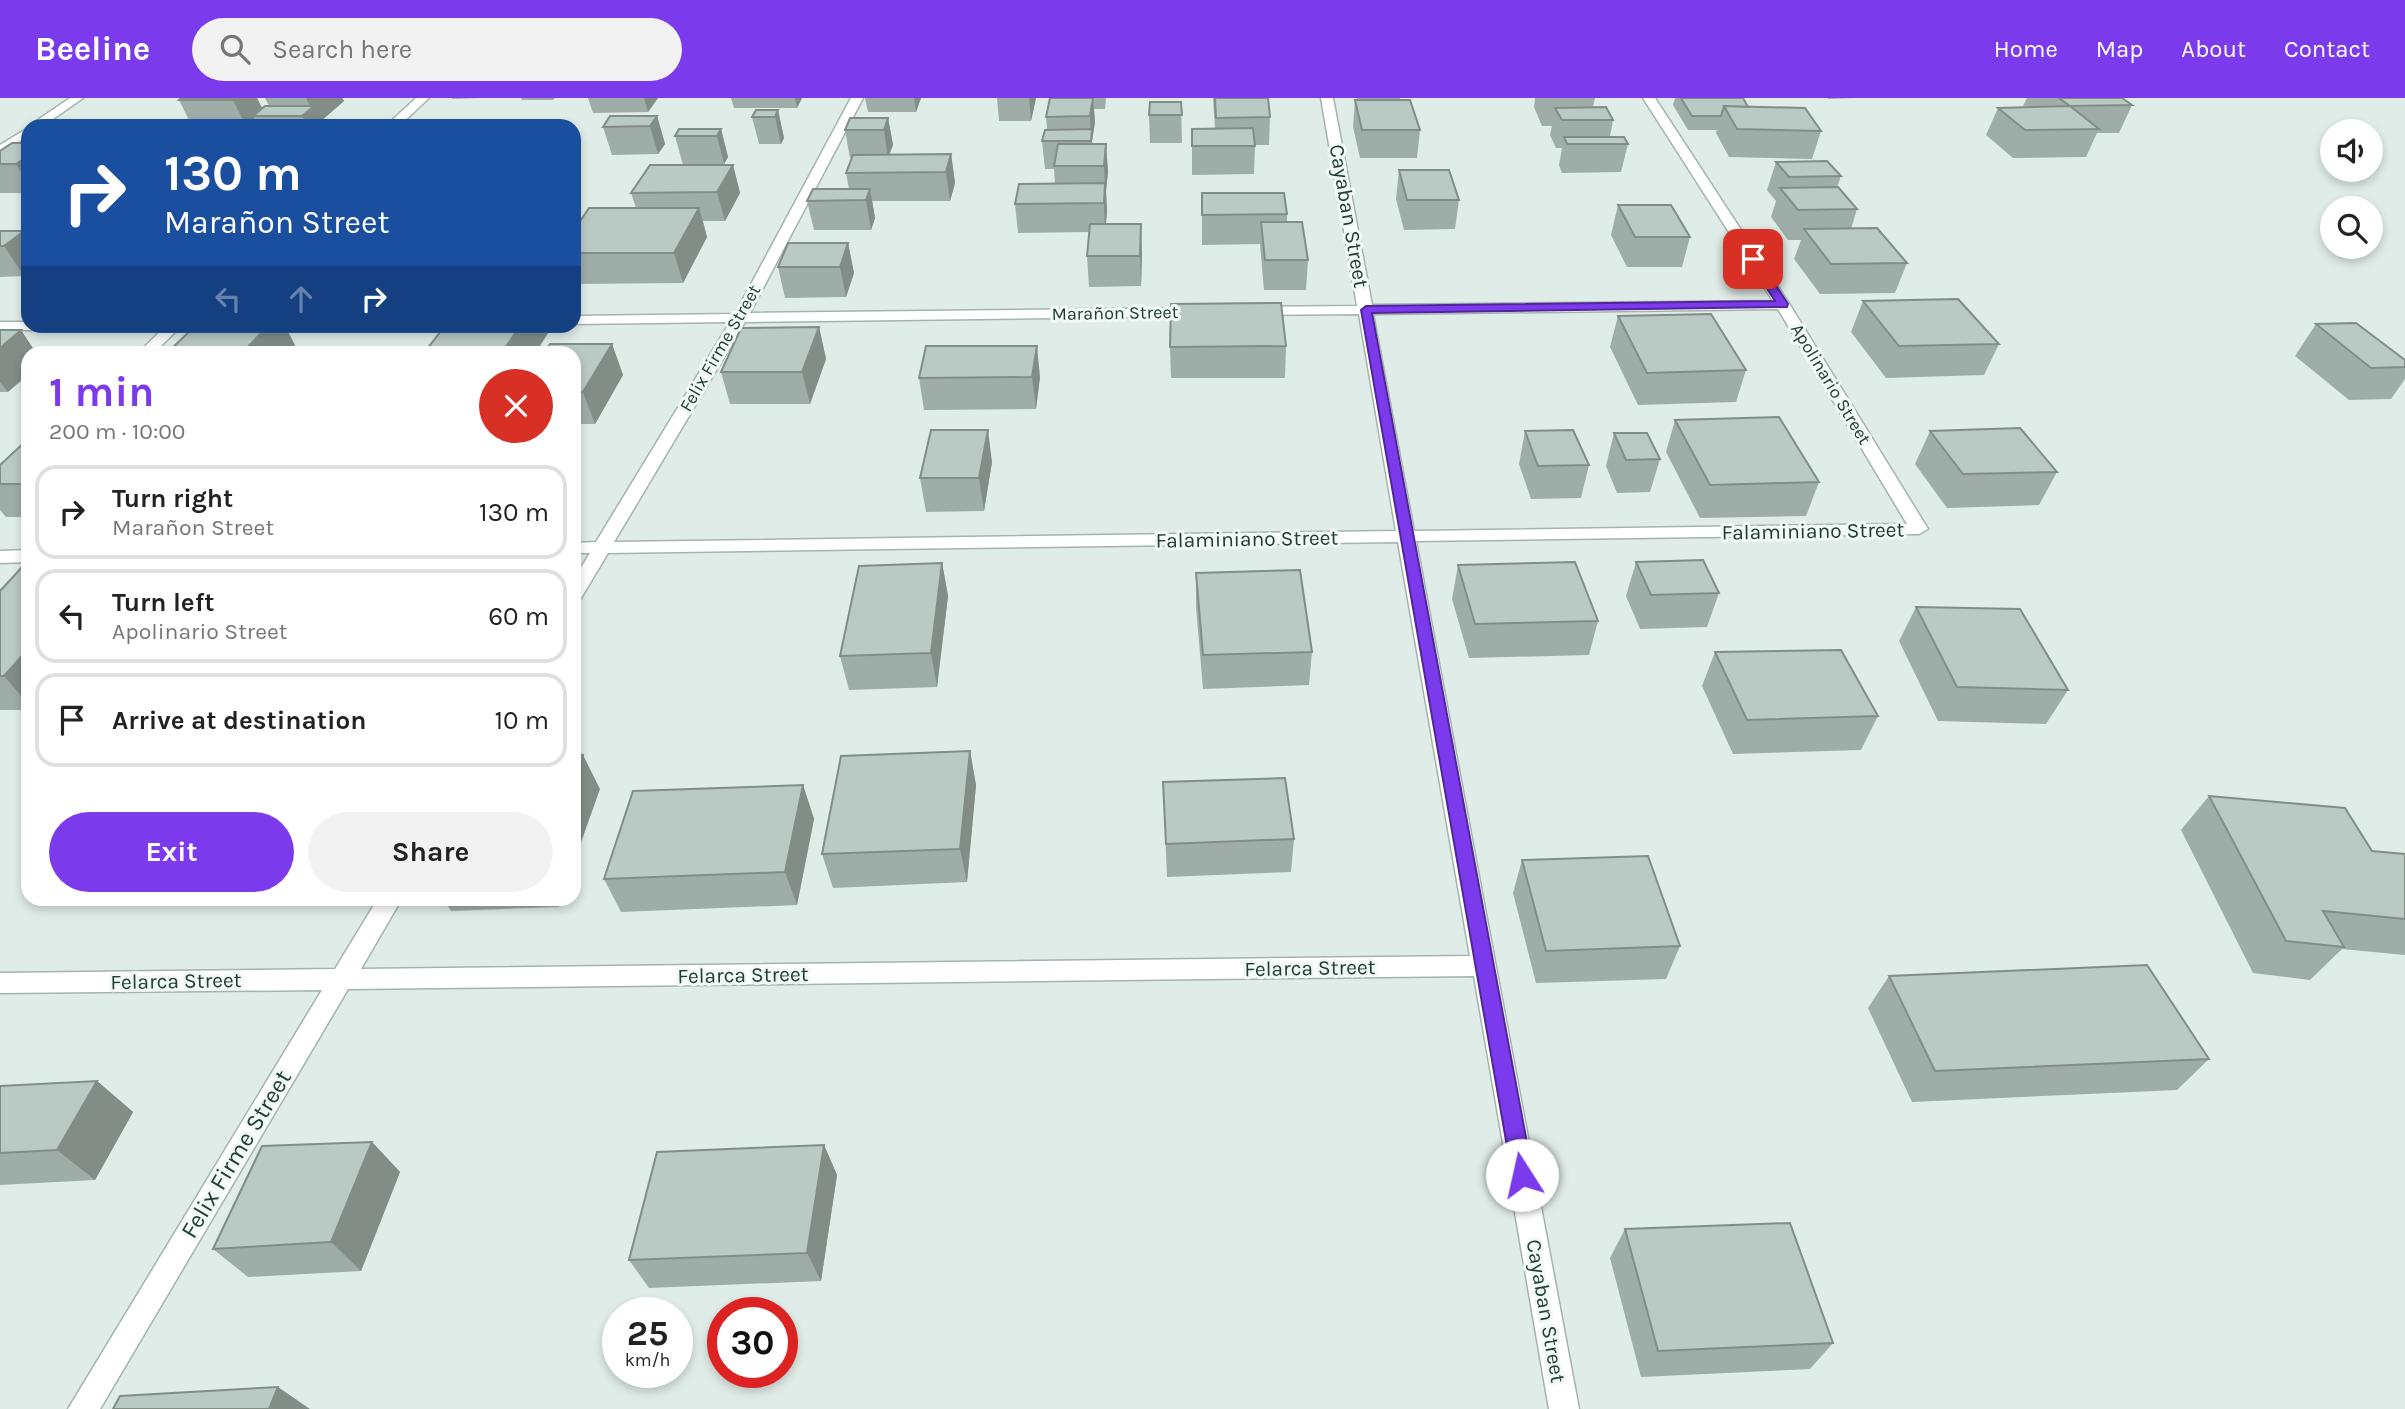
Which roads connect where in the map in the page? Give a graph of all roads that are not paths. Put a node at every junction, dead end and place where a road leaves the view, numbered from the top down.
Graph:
1 (77, 98) edge
2 (423, 98) edge
3 (857, 98) edge
4 (1327, 98) edge
5 (1649, 98) edge
6 (46, 119) edge
7 (400, 119) edge
8 (21, 136) edge
9 (0, 150) edge
10 (1783, 304) junction
11 (1366, 310) junction
12 (1241, 311) edge
13 (1213, 312) edge
14 (740, 318) junction
15 (581, 320) edge
16 (0, 326) edge
17 (21, 326) edge
18 (166, 333) edge
19 (153, 346) edge
20 (1919, 529) joint
21 (1407, 536) junction
22 (581, 548) edge
23 (602, 548) junction
24 (0, 556) edge
25 (21, 556) edge
26 (581, 582) edge
27 (385, 906) edge
28 (1485, 966) junction
29 (341, 979) junction
30 (0, 983) edge
31 (83, 1409) edge
32 (1564, 1409) edge

1 - 6 street
2 - 7 street
3 - 14 street, Felix Firme Street
4 - 11 street, Cayaban Street
5 - 10 street, Apolinario Street
8 - 9 street
10 - 11 street
10 - 20 street, Apolinario Street
11 - 12 street
11 - 21 street, Cayaban Street
13 - 14 street, Marañon Street
14 - 15 street, Marañon Street
14 - 23 street, Felix Firme Street
16 - 17 street
18 - 19 street
20 - 21 street, Falaminiano Street
21 - 23 street, Falaminiano Street
21 - 28 street, Cayaban Street
22 - 23 street, Falaminiano Street
23 - 26 street, Felix Firme Street
24 - 25 street
27 - 29 street, Felix Firme Street
28 - 29 street, Felarca Street
28 - 32 street, Cayaban Street
29 - 30 street, Felarca Street
29 - 31 street, Felix Firme Street

